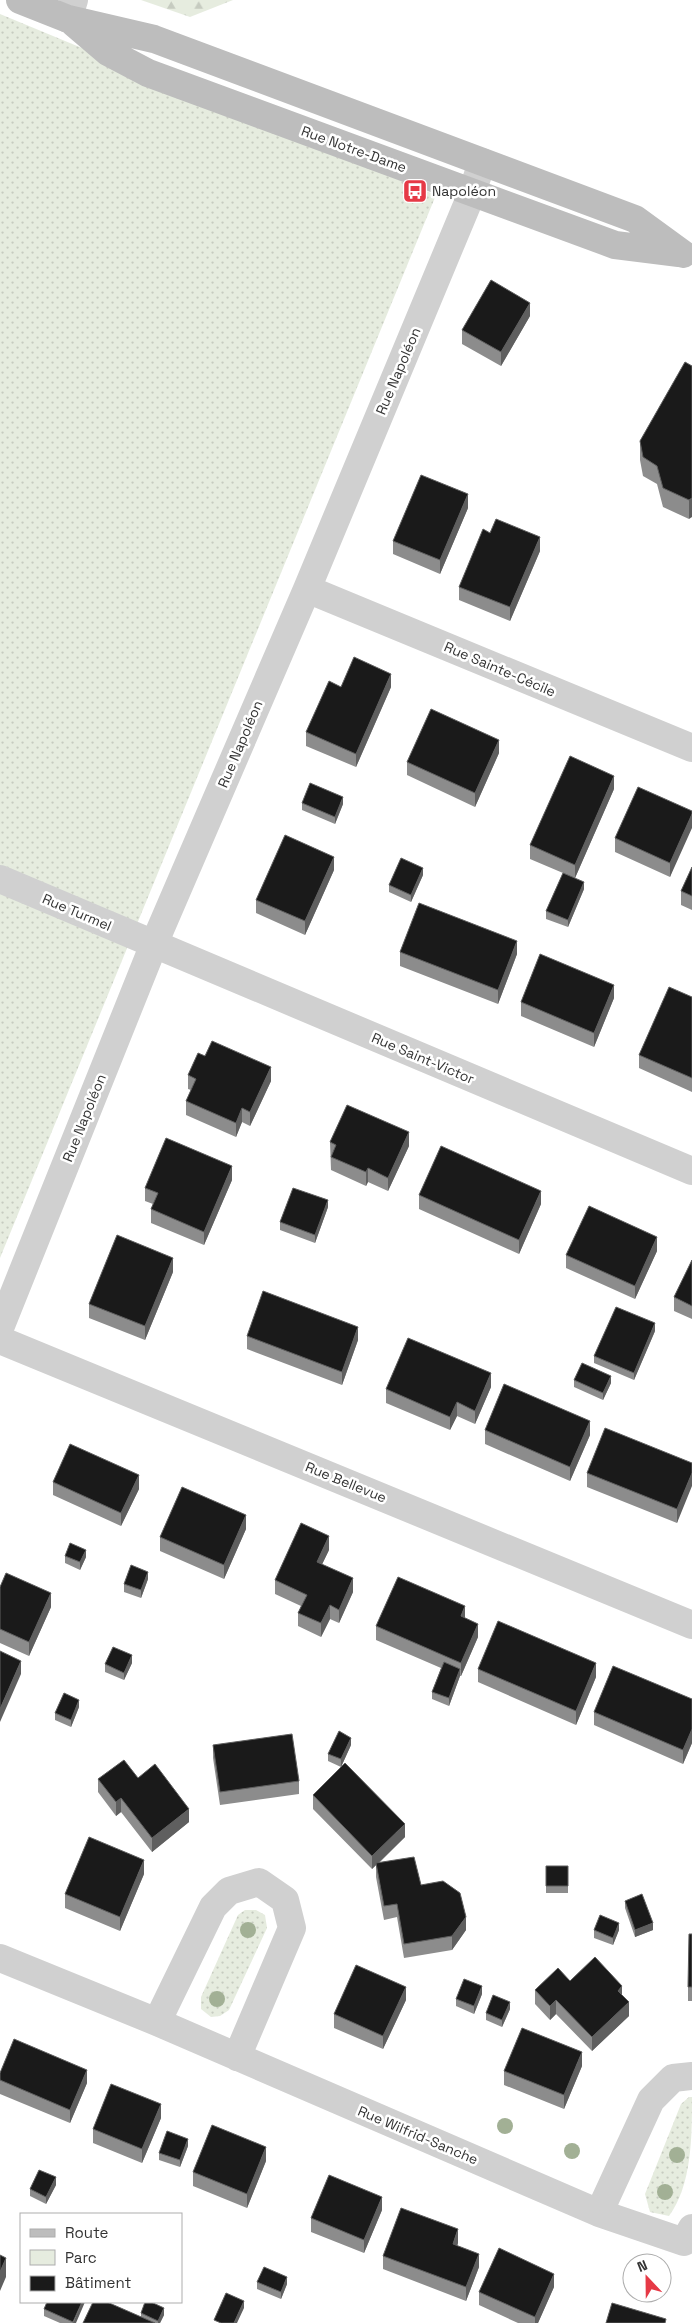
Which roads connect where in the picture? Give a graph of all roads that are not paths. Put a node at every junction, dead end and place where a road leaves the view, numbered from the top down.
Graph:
1 (20, 0) edge
2 (71, 10) edge
3 (482, 162) junction
4 (472, 193) junction
5 (687, 255) edge
6 (308, 589) junction
7 (692, 748) edge
8 (0, 879) edge
9 (154, 944) junction
10 (692, 1171) edge
11 (0, 1328) edge
12 (0, 1340) edge
13 (692, 1625) edge
14 (0, 1958) edge
15 (157, 2022) junction
16 (237, 2057) junction
17 (692, 2076) edge
18 (599, 2213) junction
19 (692, 2228) edge

1 - 2 street, Rue Notre-Dame
2 - 3 street, Rue Notre-Dame
2 - 4 street, Rue Notre-Dame
3 - 4 street, Rue Napoléon
3 - 5 street, Rue Notre-Dame
4 - 5 street, Rue Notre-Dame
4 - 6 street, Rue Napoléon
6 - 7 street, Rue Sainte-Cécile
6 - 9 street, Rue Napoléon
8 - 9 street, Rue Turmel
9 - 10 street, Rue Saint-Victor
9 - 11 street, Rue Napoléon
12 - 13 street, Rue Bellevue
14 - 15 street, Rue Wilfrid-Sanche
15 - 16 street, Rue Wilfrid-Sanche
15 - 16 street
16 - 18 street, Rue Wilfrid-Sanche
17 - 18 street
18 - 19 street, Rue Wilfrid-Sanche

